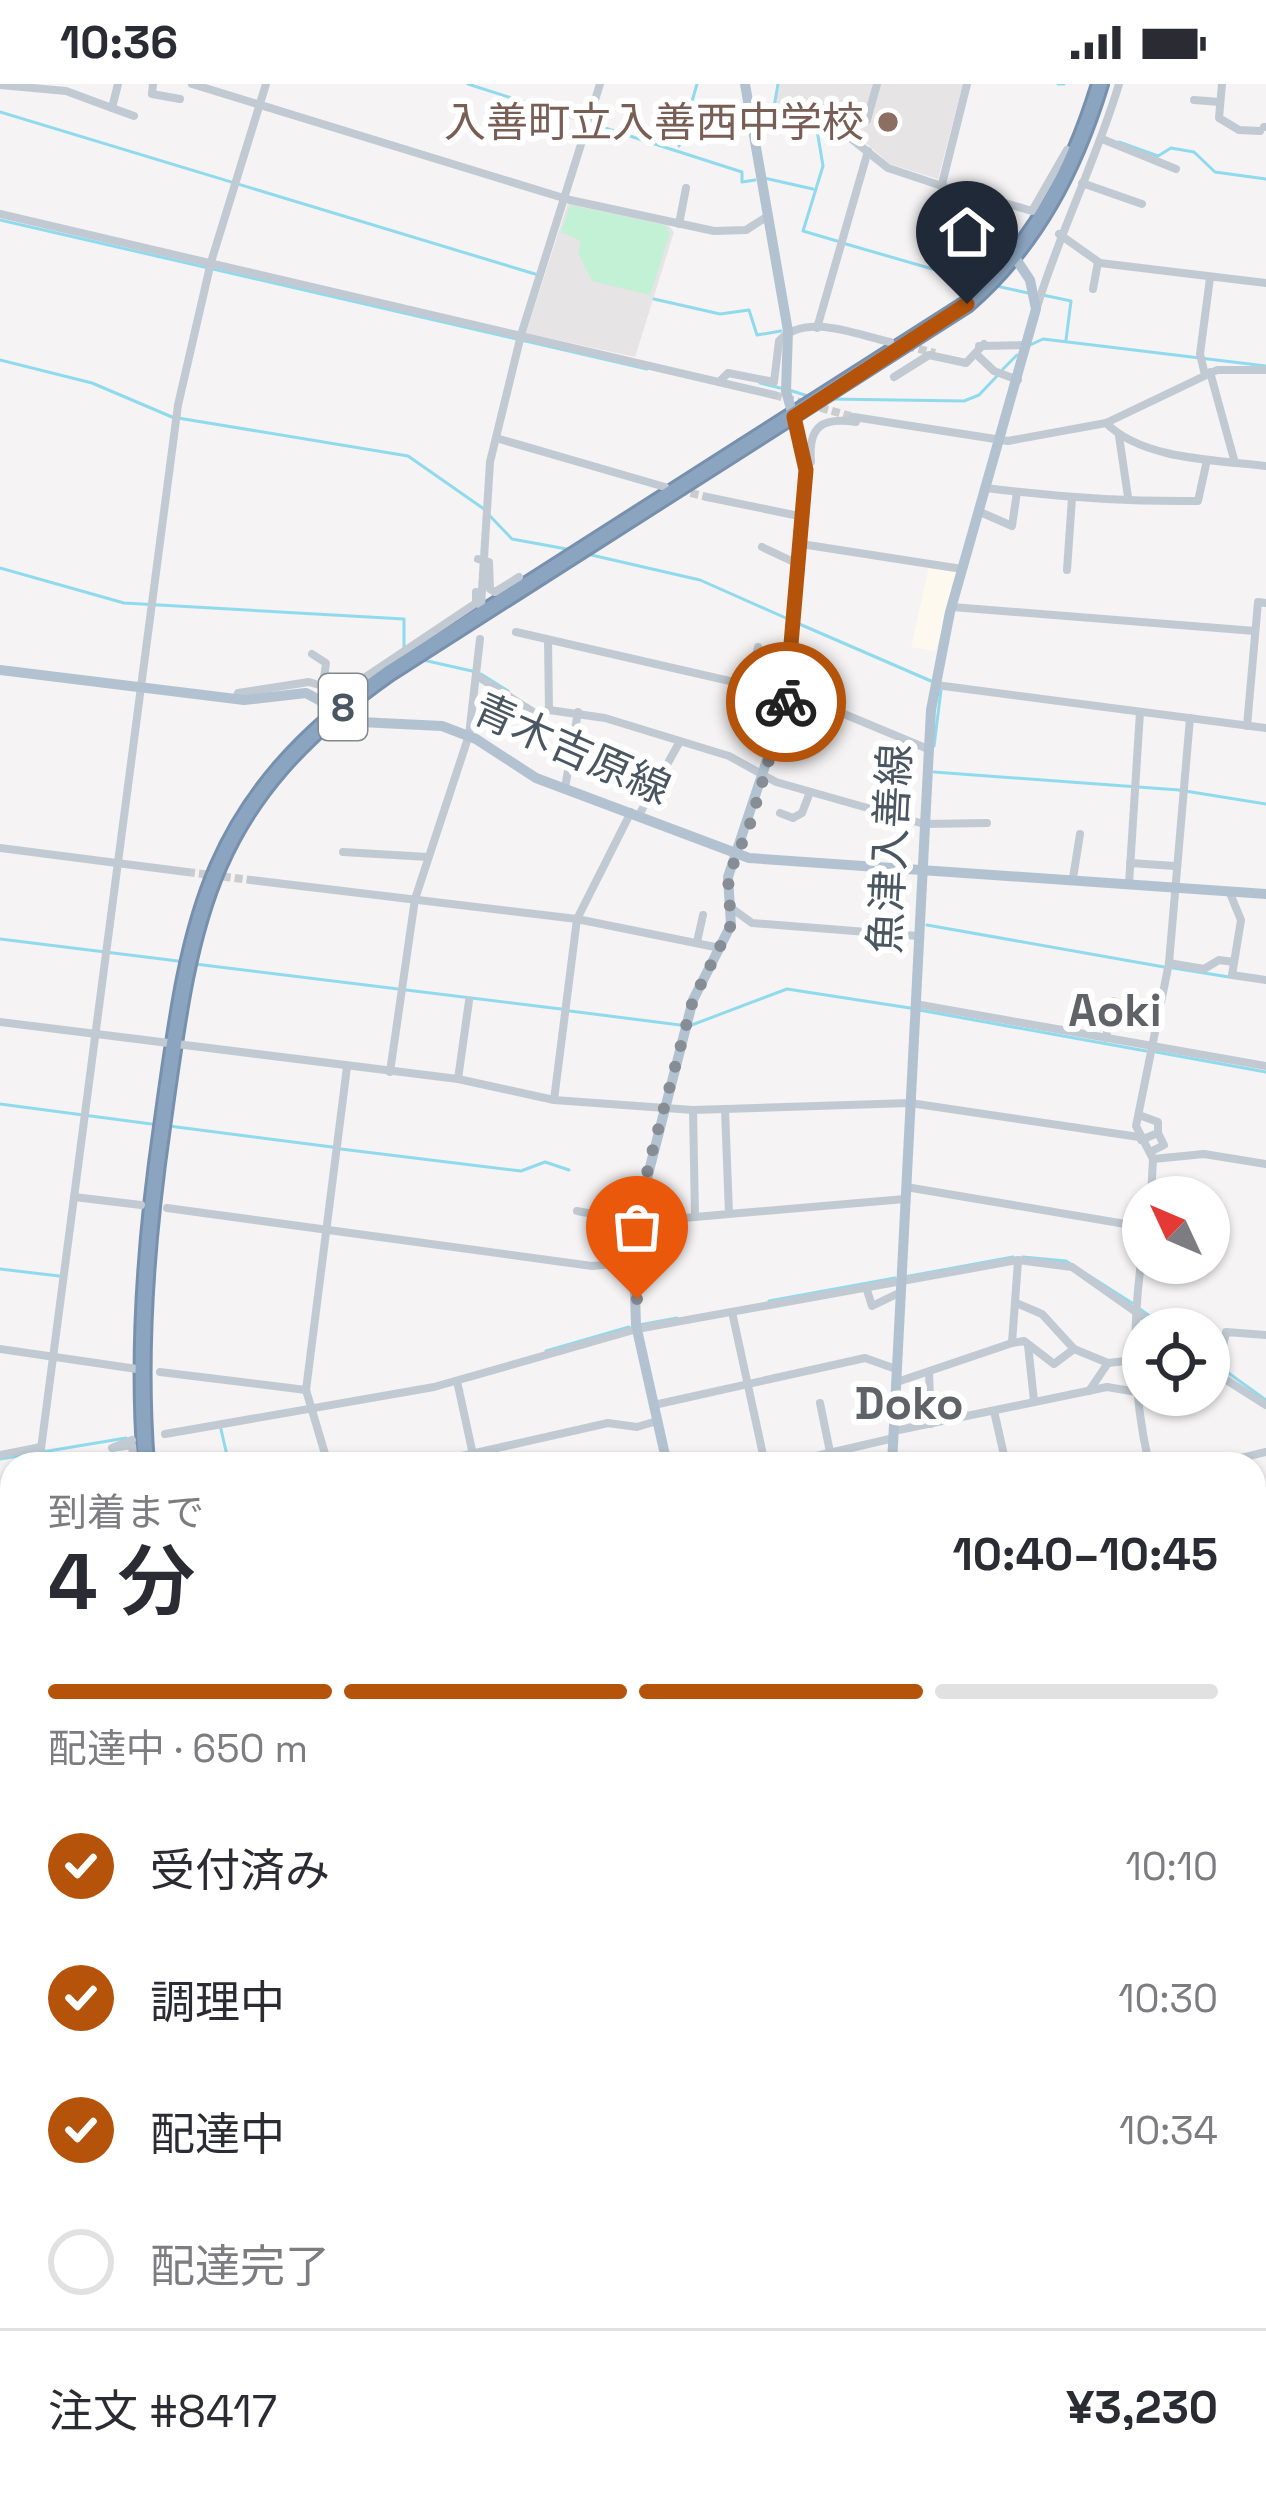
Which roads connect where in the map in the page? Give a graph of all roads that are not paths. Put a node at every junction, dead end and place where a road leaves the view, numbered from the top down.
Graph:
1 (118, 84) edge
2 (153, 84) edge
3 (192, 84) edge
4 (266, 84) edge
5 (599, 84) edge
6 (745, 84) edge
7 (878, 84) edge
8 (967, 84) edge
9 (1104, 84) edge
10 (1118, 84) edge
11 (1222, 84) edge
12 (0, 85) edge
13 (180, 99) dead end
14 (1195, 100) dead end
15 (1220, 102) junction
16 (259, 104) junction
17 (749, 106) junction
18 (112, 108) junction
19 (134, 116) dead end
20 (1263, 129) edge
21 (1102, 139) junction
22 (864, 148) junction
23 (1067, 150) dead end
24 (1176, 169) dead end
25 (942, 184) junction
26 (1082, 184) junction
27 (686, 188) dead end
28 (566, 198) junction
29 (967, 200) junction
30 (1142, 204) dead end
31 (0, 214) edge
32 (765, 218) junction
33 (679, 224) junction
34 (1059, 234) junction
35 (1015, 256) junction
36 (211, 262) junction
37 (1098, 262) junction
38 (1210, 278) junction
39 (1266, 283) edge
40 (1094, 289) dead end
41 (1036, 309) junction
42 (817, 328) junction
43 (788, 331) junction
44 (521, 335) junction
45 (890, 342) dead end
46 (984, 344) junction
47 (1026, 345) junction
48 (934, 352) tunnel mouth
49 (976, 354) junction
50 (1266, 370) edge
51 (1208, 374) junction
52 (894, 377) dead end
53 (1018, 380) junction
54 (718, 382) junction
55 (774, 395) tunnel mouth
56 (794, 417) junction
57 (854, 417) tunnel mouth
58 (891, 423) junction
59 (1106, 423) junction
60 (1119, 436) junction
61 (496, 438) junction
62 (999, 441) junction
63 (1207, 460) junction
64 (1235, 463) junction
65 (806, 466) junction
66 (1266, 466) edge
67 (665, 487) tunnel mouth
68 (986, 488) junction
69 (1017, 492) junction
70 (1128, 496) junction
71 (706, 497) tunnel mouth
72 (1072, 498) junction
73 (979, 511) junction
74 (804, 517) junction
75 (801, 544) junction
76 (762, 547) dead end
77 (482, 557) junction
78 (799, 564) junction
79 (962, 569) junction
80 (1066, 570) dead end
81 (519, 578) dead end
82 (1266, 603) edge
83 (481, 606) dead end
84 (952, 607) junction
85 (1255, 631) junction
86 (516, 632) dead end
87 (480, 639) dead end
88 (548, 640) junction
89 (758, 647) dead end
90 (312, 654) dead end
91 (0, 670) edge
92 (477, 676) junction
93 (137, 685) junction
94 (323, 685) junction
95 (748, 685) junction
96 (934, 685) junction
97 (787, 694) junction
98 (236, 699) junction
99 (340, 709) junction
100 (549, 710) junction
101 (578, 712) junction
102 (1140, 712) junction
103 (1190, 718) junction
104 (1247, 726) junction
105 (1266, 728) edge
106 (469, 735) junction
107 (679, 743) junction
108 (928, 749) junction
109 (764, 774) junction
110 (565, 788) junction
111 (810, 792) junction
112 (635, 813) junction
113 (780, 813) dead end
114 (987, 823) dead end
115 (924, 824) junction
116 (1080, 834) dead end
117 (0, 848) edge
118 (343, 853) dead end
119 (738, 854) junction
120 (428, 856) junction
121 (115, 862) junction
122 (1130, 863) junction
123 (1175, 866) junction
124 (920, 871) junction
125 (187, 872) tunnel mouth
126 (1073, 878) junction
127 (251, 880) tunnel mouth
128 (1129, 884) junction
129 (1174, 887) junction
130 (1229, 891) junction
131 (1266, 893) edge
132 (415, 899) junction
133 (734, 910) junction
134 (703, 915) dead end
135 (577, 919) junction
136 (918, 936) junction
137 (697, 942) junction
138 (719, 947) junction
139 (1234, 962) junction
140 (1169, 963) junction
141 (1266, 980) edge
142 (1113, 1000) dead end
143 (470, 1001) dead end
144 (915, 1004) junction
145 (0, 1022) edge
146 (93, 1033) junction
147 (1106, 1038) junction
148 (172, 1041) junction
149 (1155, 1046) junction
150 (1266, 1066) edge
151 (347, 1067) junction
152 (390, 1072) junction
153 (458, 1079) junction
154 (554, 1100) junction
155 (910, 1103) junction
156 (725, 1109) junction
157 (664, 1110) junction
158 (693, 1110) junction
159 (1139, 1115) junction
160 (1158, 1133) junction
161 (1140, 1138) junction
162 (1152, 1155) junction
163 (1266, 1164) edge
164 (1152, 1176) edge
165 (906, 1193) junction
166 (74, 1197) junction
167 (141, 1205) dead end
168 (167, 1208) dead end
169 (577, 1211) dead end
170 (729, 1214) junction
171 (694, 1217) junction
172 (636, 1222) junction
173 (1122, 1225) edge
174 (327, 1228) junction
175 (1018, 1260) junction
176 (634, 1262) junction
177 (1138, 1284) edge
178 (866, 1287) junction
179 (901, 1287) junction
180 (1016, 1303) junction
181 (1134, 1308) joint
182 (732, 1312) junction
183 (637, 1329) junction
184 (1230, 1332) edge
185 (1266, 1335) edge
186 (1012, 1342) junction
187 (1028, 1343) junction
188 (1074, 1348) junction
189 (0, 1349) edge
190 (52, 1356) junction
191 (1122, 1361) edge
192 (1108, 1363) junction
193 (137, 1369) dead end
194 (160, 1372) dead end
195 (929, 1372) junction
196 (897, 1376) junction
197 (457, 1381) junction
198 (1230, 1382) edge
199 (746, 1384) junction
200 (306, 1390) junction
201 (1090, 1391) junction
202 (1122, 1392) edge
203 (1034, 1402) junction
204 (820, 1403) dead end
205 (654, 1405) junction
206 (1266, 1405) edge
207 (312, 1410) junction
208 (994, 1411) junction
209 (1142, 1416) edge
210 (657, 1421) junction
211 (932, 1424) junction
212 (165, 1434) dead end
213 (894, 1435) junction
214 (132, 1440) dead end
215 (41, 1447) junction
216 (15, 1452) edge
217 (40, 1452) edge
218 (133, 1452) edge
219 (146, 1452) edge
220 (324, 1452) edge
221 (472, 1452) edge
222 (500, 1452) edge
223 (664, 1452) edge
224 (762, 1452) edge
225 (829, 1452) joint
226 (893, 1452) edge
227 (1003, 1452) edge
228 (1147, 1452) edge

1 - 18 street
2 - 13 street
3 - 16 street
4 - 16 street
5 - 28 street
6 - 17 main road
7 - 22 street
8 - 25 street
9 - 35 highway, 8
10 - 21 street
11 - 15 street
12 - 18 street
14 - 15 street
15 - 20 street
16 - 28 street
16 - 36 street
17 - 22 street
17 - 32 main road
18 - 19 street
21 - 24 street
21 - 26 street
22 - 25 street
22 - 42 street
23 - 29 street
25 - 29 street
26 - 30 street
26 - 34 street
27 - 33 street
28 - 33 street
28 - 44 street
29 - 35 street
31 - 36 street
32 - 33 street
32 - 43 main road
34 - 37 street
34 - 41 street
35 - 41 main road
35 - 56 highway, 8
36 - 44 street
36 - 93 street
37 - 38 street
37 - 40 street
38 - 39 street
38 - 51 street
41 - 47 main road, 魚津入善線
42 - 43 street
42 - 45 street
43 - 54 street
43 - 56 main road
44 - 54 street
44 - 61 street
46 - 47 street
46 - 48 street
46 - 49 street
47 - 53 main road, 魚津入善線
49 - 52 street
49 - 53 street
50 - 51 street
51 - 59 street
51 - 64 street
53 - 62 main road, 魚津入善線
54 - 55 street
56 - 65 main road
56 - 99 highway, 8
57 - 58 street
58 - 62 street
58 - 65 street
59 - 60 street
59 - 62 street
60 - 63 street
60 - 70 street
61 - 67 street
61 - 77 street
62 - 68 main road, 魚津入善線
63 - 64 street
63 - 70 street
64 - 66 street
65 - 74 main road
68 - 69 street
68 - 73 main road, 魚津入善線
69 - 72 street
69 - 73 street
70 - 72 street
71 - 74 street
72 - 80 street
73 - 79 main road, 魚津入善線
74 - 75 main road
75 - 78 main road
75 - 79 street
76 - 78 street
77 - 81 street
77 - 83 street
77 - 94 street
78 - 97 main road
79 - 84 main road, 魚津入善線
82 - 85 street
84 - 85 street
84 - 96 main road, 魚津入善線
85 - 104 street
86 - 88 street
87 - 92 street
88 - 95 street
88 - 100 street
89 - 95 street
90 - 94 street
91 - 93 main road, 青木吉原線
92 - 100 street
92 - 106 street
93 - 98 main road, 青木吉原線
93 - 121 street
94 - 98 street
95 - 97 street
96 - 102 street
96 - 108 main road, 魚津入善線
97 - 108 street
97 - 109 main road
98 - 99 main road, 青木吉原線
99 - 106 main road, 青木吉原線
99 - 148 highway, 8
100 - 101 street
101 - 107 street
101 - 110 street
102 - 103 street
102 - 122 street
103 - 104 street
103 - 123 street
104 - 105 street
106 - 110 main road, 青木吉原線
106 - 120 street
107 - 109 street
107 - 112 street
108 - 115 main road, 魚津入善線
109 - 111 street
109 - 119 main road
110 - 112 main road, 青木吉原線
111 - 113 street
111 - 115 street
112 - 119 main road, 青木吉原線
112 - 135 street
114 - 115 street
115 - 124 main road, 魚津入善線
116 - 126 street
117 - 121 street
118 - 120 street
119 - 124 main road, 青木吉原線
119 - 133 main road
120 - 132 street
121 - 125 street
121 - 146 street
122 - 123 street
122 - 128 street
123 - 129 street
124 - 126 main road, 青木吉原線
124 - 136 main road, 魚津入善線
126 - 128 main road, 青木吉原線
127 - 132 street
128 - 129 main road, 青木吉原線
129 - 130 main road, 青木吉原線
129 - 140 street
130 - 131 main road, 青木吉原線
130 - 139 street
132 - 135 street
132 - 152 street
133 - 136 street
133 - 138 main road
134 - 137 street
135 - 137 street
135 - 154 street
136 - 144 main road, 魚津入善線
137 - 138 street
138 - 157 main road
139 - 140 street
139 - 141 street
140 - 149 street
142 - 147 street
143 - 153 street
144 - 147 street
144 - 155 main road, 魚津入善線
145 - 146 street
146 - 148 street
146 - 166 street
147 - 149 street
148 - 151 street
148 - 219 highway, 8
149 - 150 street
149 - 159 street
151 - 152 street
151 - 174 street
152 - 153 street
153 - 154 street
154 - 157 street
155 - 156 street
155 - 161 street
155 - 165 main road, 魚津入善線
156 - 158 street
156 - 170 street
157 - 158 street
157 - 172 main road
158 - 171 street
159 - 160 street
159 - 161 street
160 - 161 street
160 - 162 street
161 - 162 street
162 - 163 street
162 - 164 street
165 - 170 street
165 - 173 street
165 - 179 main road, 魚津入善線
166 - 167 street
166 - 190 street
168 - 174 street
169 - 172 street
170 - 171 street
171 - 172 street
172 - 176 main road
174 - 176 street
174 - 200 street
175 - 179 street
175 - 180 street
175 - 181 street
176 - 183 main road
177 - 181 street
178 - 179 street
178 - 179 street
178 - 182 street
179 - 196 main road, 魚津入善線
180 - 186 street
180 - 188 street
182 - 183 street
182 - 199 street
183 - 197 street
183 - 205 main road
184 - 185 street
186 - 187 street
186 - 195 street
187 - 188 street
187 - 203 street
188 - 192 street
189 - 190 street
190 - 193 street
190 - 215 street
191 - 192 street
192 - 201 street
194 - 200 street
195 - 196 street
195 - 211 street
196 - 199 street
196 - 213 main road, 魚津入善線
197 - 207 street
197 - 221 street
198 - 206 street
199 - 205 street
199 - 224 street
200 - 207 street
201 - 202 street
201 - 203 street
203 - 208 street
204 - 225 street
205 - 210 main road
207 - 212 street
207 - 220 street
208 - 211 street
208 - 227 street
209 - 228 street
210 - 222 street
210 - 223 main road
211 - 213 street
213 - 225 street
213 - 226 main road, 魚津入善線
214 - 218 street
215 - 216 street
215 - 217 street

